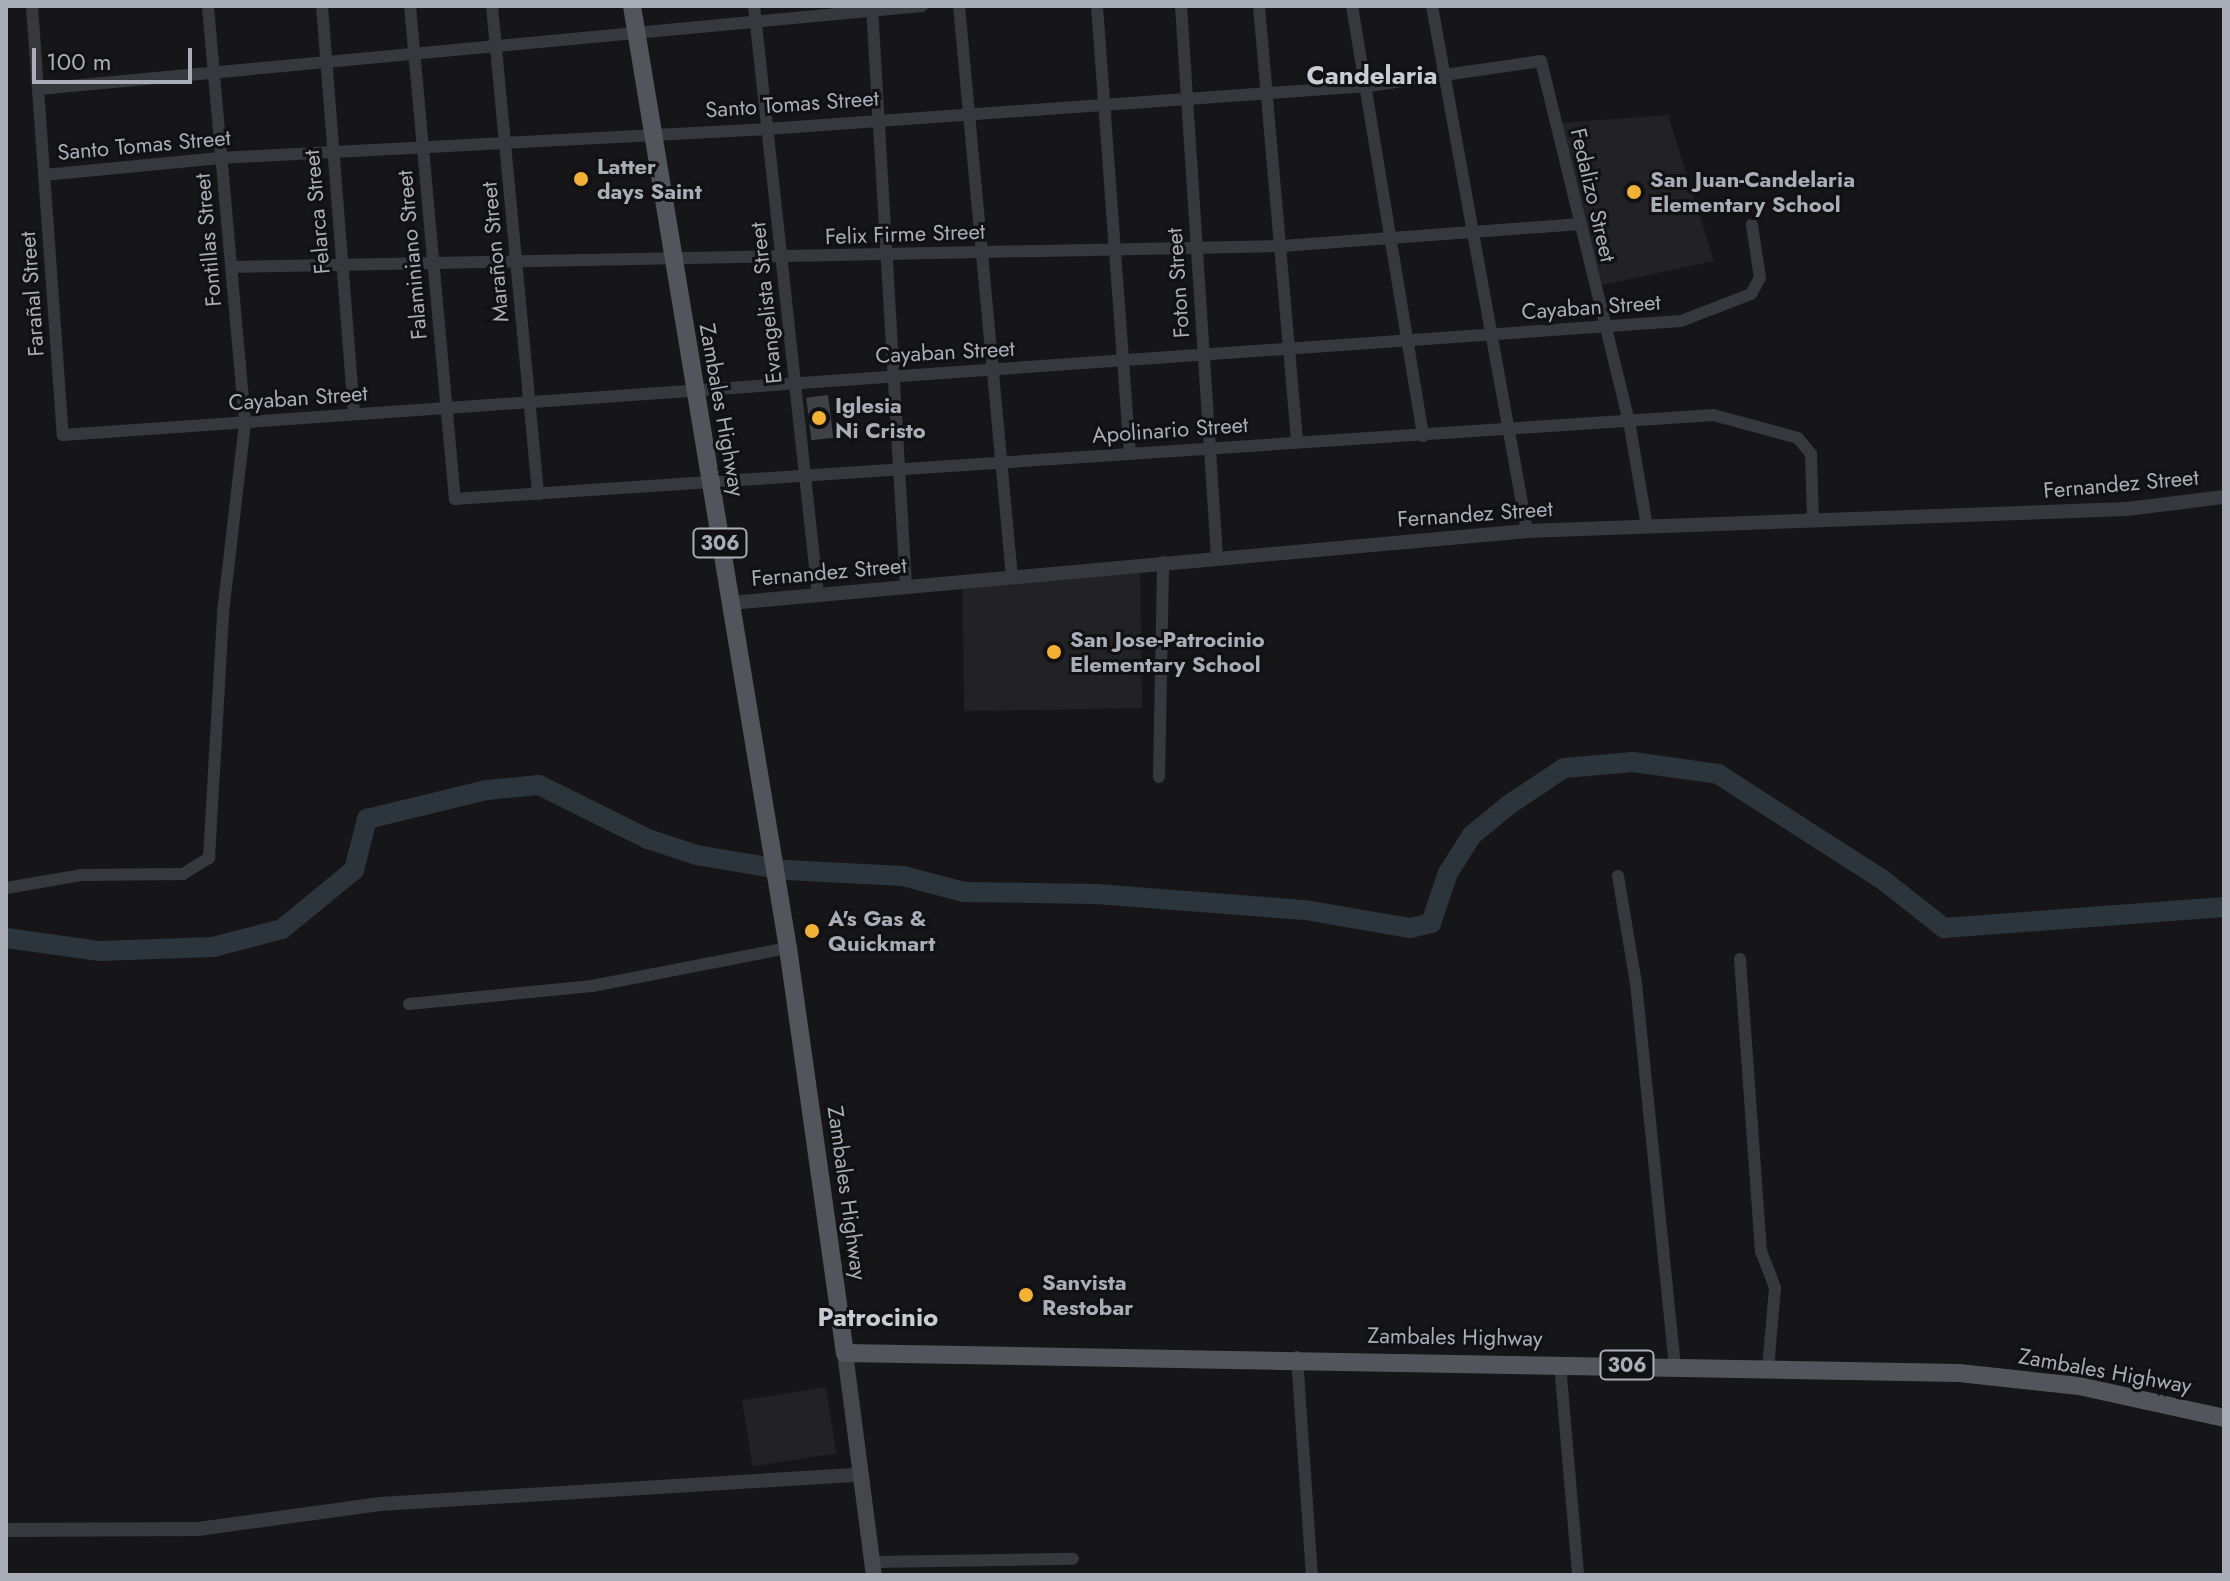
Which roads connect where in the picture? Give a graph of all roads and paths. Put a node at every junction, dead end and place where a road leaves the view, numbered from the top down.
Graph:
1 (32, 6) edge
2 (208, 6) edge
3 (322, 6) edge
4 (410, 6) edge
5 (492, 6) edge
6 (632, 6) edge
7 (754, 6) edge
8 (922, 6) edge
9 (959, 6) edge
10 (1097, 6) edge
11 (1181, 6) edge
12 (1259, 6) edge
13 (1352, 6) edge
14 (1432, 6) edge
15 (873, 8) edge
16 (756, 22) junction
17 (637, 33) junction
18 (496, 46) junction
19 (415, 54) junction
20 (1541, 61) joint
21 (326, 62) junction
22 (212, 70) junction
23 (1446, 78) junction
24 (1368, 86) junction
25 (39, 89) junction
26 (1266, 91) junction
27 (1186, 97) junction
28 (1104, 103) junction
29 (973, 111) junction
30 (878, 119) junction
31 (767, 129) junction
32 (652, 132) junction
33 (504, 141) junction
34 (422, 146) junction
35 (332, 151) junction
36 (220, 158) junction
37 (44, 175) junction
38 (1580, 224) junction
39 (1752, 225) dead end
40 (1476, 236) junction
41 (1393, 242) junction
42 (1282, 246) junction
43 (1195, 247) junction
44 (1115, 248) junction
45 (985, 250) junction
46 (886, 254) junction
47 (671, 256) junction
48 (781, 258) junction
49 (516, 263) junction
50 (433, 264) junction
51 (341, 265) junction
52 (231, 267) junction
53 (1602, 328) junction
54 (1493, 332) junction
55 (1409, 339) junction
56 (1290, 350) junction
57 (1203, 356) junction
58 (1125, 362) junction
59 (997, 370) junction
60 (893, 374) junction
61 (795, 381) junction
62 (694, 389) junction
63 (529, 401) junction
64 (446, 407) junction
65 (354, 414) junction
66 (1629, 421) junction
67 (245, 422) junction
68 (1507, 432) junction
69 (63, 435) joint
70 (1423, 436) junction
71 (1297, 442) junction
72 (1209, 448) junction
73 (1130, 453) junction
74 (1005, 461) junction
75 (899, 467) junction
76 (805, 473) junction
77 (709, 480) junction
78 (538, 494) junction
79 (2224, 497) edge
80 (455, 499) joint
81 (1813, 520) junction
82 (1647, 526) junction
83 (1527, 531) junction
84 (1217, 557) junction
85 (1163, 562) junction
86 (1012, 577) junction
87 (906, 586) junction
88 (818, 595) junction
89 (730, 603) junction
90 (1159, 777) dead end
91 (1618, 876) dead end
92 (6, 888) edge
93 (788, 948) junction
94 (1740, 959) dead end
95 (409, 1004) dead end
96 (845, 1353) junction
97 (1297, 1357) junction
98 (1560, 1364) junction
99 (1675, 1366) junction
100 (1768, 1368) junction
101 (2224, 1418) edge
102 (861, 1475) junction
103 (6, 1530) edge
104 (1073, 1559) dead end
105 (873, 1568) edge
106 (1312, 1575) edge
107 (1578, 1575) edge

1 - 25 street, Farañal Street
2 - 22 street, Fontillas Street
3 - 21 street, Felarca Street
4 - 19 street, Falaminiano Street
5 - 18 street, Marañon Street
6 - 17 main road, Zambales Highway / 306
7 - 16 street, Evangelista Street
8 - 15 street
9 - 29 street
10 - 28 street
11 - 27 street, Foton Street
12 - 26 street
13 - 24 street
14 - 23 street
15 - 16 street
15 - 30 street
16 - 17 street
16 - 31 street, Evangelista Street
17 - 18 street
17 - 32 main road, Zambales Highway / 306
18 - 19 street
18 - 33 street, Marañon Street
19 - 21 street
19 - 34 street, Falaminiano Street
20 - 23 street, Santo Tomas Street
20 - 38 street, Fedalizo Street
21 - 22 street
21 - 35 street, Felarca Street
22 - 25 street
22 - 36 street, Fontillas Street
23 - 24 street, Santo Tomas Street
23 - 40 street
24 - 26 street, Santo Tomas Street
24 - 41 street
25 - 37 street, Farañal Street
26 - 27 street, Santo Tomas Street
26 - 42 street
27 - 28 street, Santo Tomas Street
27 - 43 street, Foton Street
28 - 29 street, Santo Tomas Street
28 - 44 street
29 - 30 street, Santo Tomas Street
29 - 45 street
30 - 31 street, Santo Tomas Street
30 - 46 street
31 - 32 street, Santo Tomas Street
31 - 48 street, Evangelista Street
32 - 33 street, Santo Tomas Street
32 - 47 main road, Zambales Highway / 306
33 - 34 street, Santo Tomas Street
33 - 49 street, Marañon Street
34 - 35 street, Santo Tomas Street
34 - 50 street, Falaminiano Street
35 - 36 street, Santo Tomas Street
35 - 51 street, Felarca Street
36 - 37 street, Santo Tomas Street
36 - 52 street, Fontillas Street
37 - 69 street, Farañal Street
38 - 40 street, Felix Firme Street
38 - 53 street, Fedalizo Street
39 - 53 street, Cayaban Street
40 - 41 street, Felix Firme Street
40 - 54 street
41 - 42 street, Felix Firme Street
41 - 55 street
42 - 43 street, Felix Firme Street
42 - 56 street
43 - 44 street, Felix Firme Street
43 - 57 street, Foton Street
44 - 45 street, Felix Firme Street
44 - 58 street
45 - 46 street, Felix Firme Street
45 - 59 street
46 - 48 street, Felix Firme Street
46 - 60 street
47 - 48 street, Felix Firme Street
47 - 49 street, Felix Firme Street
47 - 62 main road, Zambales Highway / 306
48 - 61 street, Evangelista Street
49 - 50 street, Felix Firme Street
49 - 63 street, Marañon Street
50 - 51 street, Felix Firme Street
50 - 64 street, Falaminiano Street
51 - 52 street, Felix Firme Street
51 - 65 street, Felarca Street
52 - 67 street, Fontillas Street
53 - 54 street, Cayaban Street
53 - 66 street, Fedalizo Street
54 - 55 street, Cayaban Street
54 - 68 street
55 - 56 street, Cayaban Street
55 - 70 street
56 - 57 street, Cayaban Street
56 - 71 street
57 - 58 street, Cayaban Street
57 - 72 street, Foton Street
58 - 59 street, Cayaban Street
58 - 73 street
59 - 60 street, Cayaban Street
59 - 74 street
60 - 61 street, Cayaban Street
60 - 75 street
61 - 62 street, Cayaban Street
61 - 76 street, Evangelista Street
62 - 63 street, Cayaban Street
62 - 77 main road, Zambales Highway / 306
63 - 64 street, Cayaban Street
63 - 78 street, Marañon Street
64 - 65 street, Cayaban Street
64 - 80 street, Falaminiano Street
65 - 67 street, Cayaban Street
66 - 68 street, Apolinario Street
66 - 81 street, Apolinario Street
66 - 82 street, Fedalizo Street
67 - 69 street, Cayaban Street
67 - 92 street, Fontillas Street
68 - 70 street, Apolinario Street
68 - 83 street
70 - 71 street, Apolinario Street
71 - 72 street, Apolinario Street
72 - 73 street, Apolinario Street
72 - 84 street, Foton Street
73 - 74 street, Apolinario Street
74 - 75 street, Apolinario Street
74 - 86 street
75 - 76 street, Apolinario Street
75 - 87 street
76 - 77 street, Apolinario Street
76 - 88 street, Evangelista Street
77 - 78 street, Apolinario Street
77 - 89 main road, Zambales Highway / 306
78 - 80 street, Apolinario Street
79 - 81 street, Fernandez Street
81 - 82 street, Fernandez Street
82 - 83 street, Fernandez Street
83 - 84 street, Fernandez Street
84 - 85 street, Fernandez Street
85 - 86 street, Fernandez Street
85 - 90 street
86 - 87 street, Fernandez Street
87 - 88 street, Fernandez Street
88 - 89 street, Fernandez Street
89 - 93 main road, Zambales Highway / 306
91 - 99 street
93 - 95 street
93 - 96 main road, Zambales Highway / 306
94 - 100 street
96 - 97 main road, Zambales Highway / 306
96 - 102 main road
97 - 98 main road, Zambales Highway / 306
97 - 106 street
98 - 99 main road, Zambales Highway / 306
98 - 107 street
99 - 100 main road, Zambales Highway / 306
100 - 101 main road, Zambales Highway / 306
102 - 103 street
102 - 105 main road
104 - 105 street

